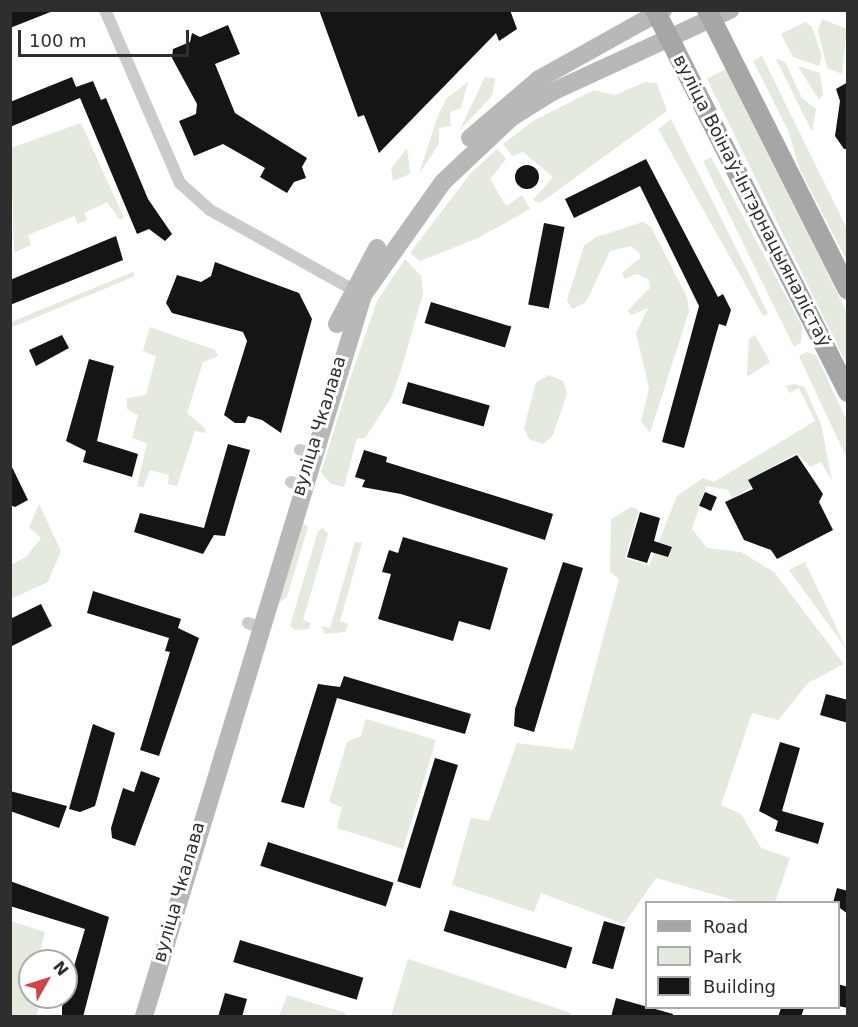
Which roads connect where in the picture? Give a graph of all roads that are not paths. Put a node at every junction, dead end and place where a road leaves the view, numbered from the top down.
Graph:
1 (105, 10) edge
2 (730, 10) edge
3 (658, 12) edge
4 (709, 15) edge
5 (670, 38) junction
6 (848, 290) edge
7 (357, 292) junction
8 (848, 392) edge
9 (138, 1013) edge

1 - 7 street
2 - 4 main road, вуліца Чкалава
3 - 5 main road, вуліца Воінаў-Інтэрнацыяналістаў
3 - 7 main road, вуліца Чкалава
4 - 5 main road, вуліца Чкалава
4 - 6 main road
5 - 7 main road, вуліца Чкалава
5 - 8 main road, вуліца Воінаў-Інтэрнацыяналістаў
7 - 9 main road, вуліца Чкалава

